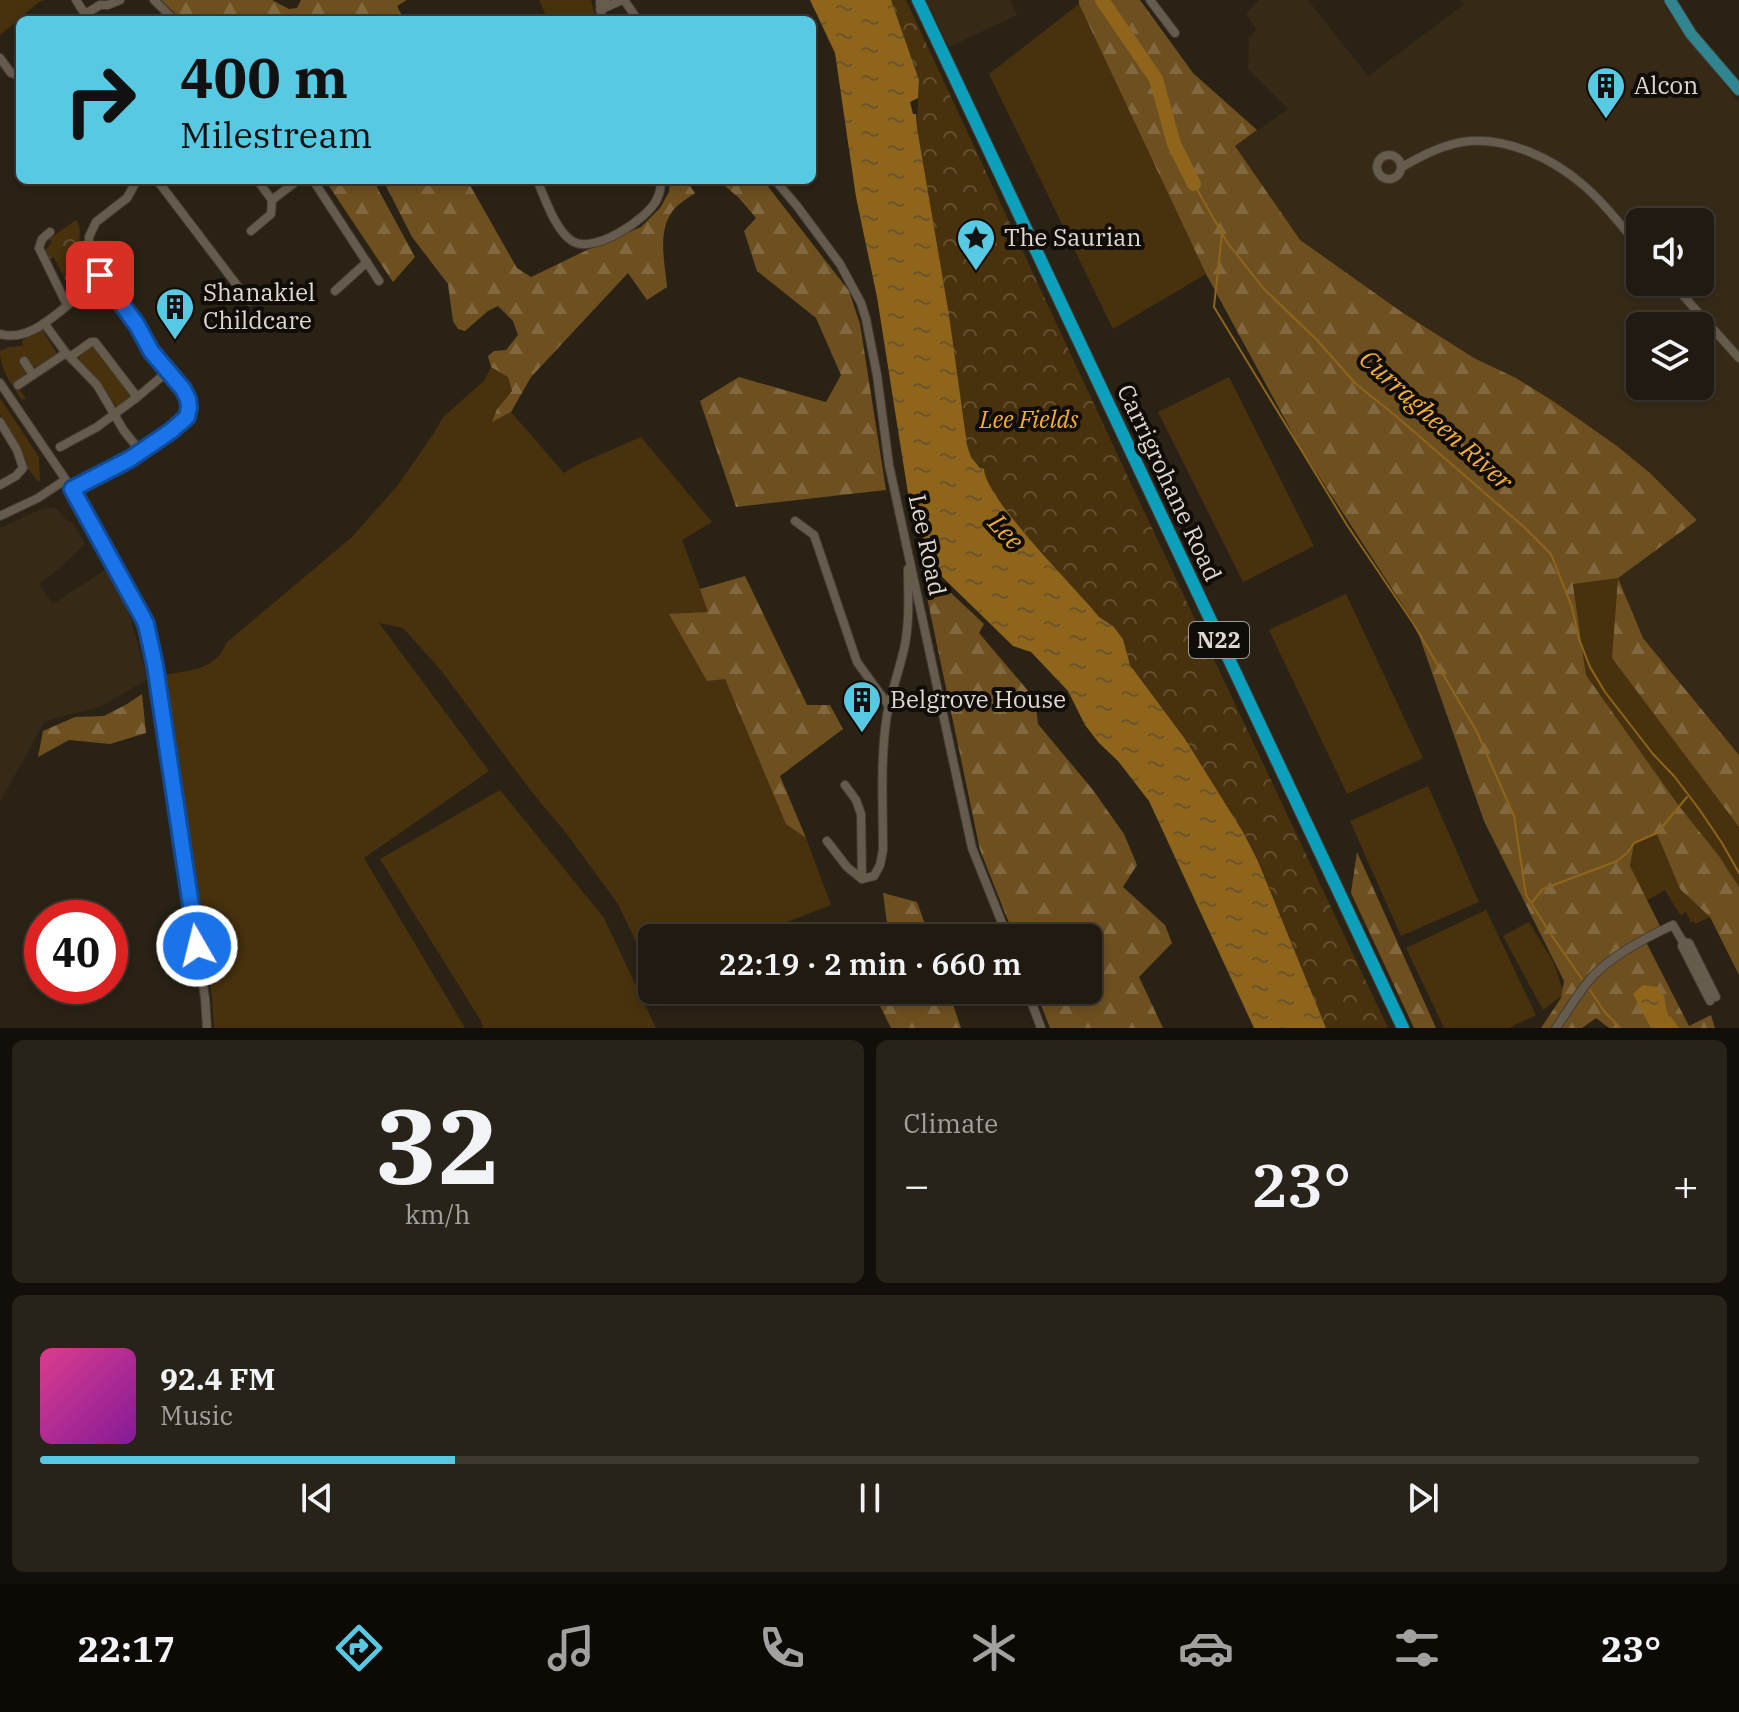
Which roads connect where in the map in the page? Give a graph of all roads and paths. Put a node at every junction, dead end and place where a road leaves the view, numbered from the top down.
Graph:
1 (76, 0) edge
2 (120, 0) edge
3 (154, 0) edge
4 (623, 0) edge
5 (918, 0) edge
6 (1150, 0) edge
7 (1674, 2) edge
8 (96, 3) edge
9 (602, 4) edge
10 (166, 16) edge
11 (1175, 33) dead end
12 (0, 58) edge
13 (16, 74) edge
14 (1739, 90) edge
15 (1402, 167) dead end
16 (135, 184) edge
17 (160, 184) edge
18 (260, 184) edge
19 (293, 184) edge
20 (316, 184) edge
21 (539, 184) edge
22 (660, 184) edge
23 (778, 184) edge
24 (272, 200) junction
25 (251, 231) dead end
26 (50, 232) dead end
27 (1626, 232) edge
28 (367, 262) junction
29 (379, 281) dead end
30 (105, 283) junction
31 (335, 291) dead end
32 (1684, 296) edge
33 (249, 301) dead end
34 (67, 305) junction
35 (44, 323) junction
36 (0, 334) edge
37 (68, 355) junction
38 (1739, 358) edge
39 (24, 361) dead end
40 (33, 375) junction
41 (160, 378) dead end
42 (0, 383) edge
43 (18, 385) dead end
44 (135, 399) junction
45 (115, 415) junction
46 (0, 422) edge
47 (60, 447) dead end
48 (141, 452) junction
49 (65, 480) junction
50 (0, 485) edge
51 (72, 489) junction
52 (0, 516) edge
53 (795, 521) dead end
54 (909, 560) junction
55 (889, 706) junction
56 (845, 785) dead end
57 (827, 841) dead end
58 (862, 879) junction
59 (1002, 924) edge
60 (1713, 999) dead end
61 (1032, 1004) edge
62 (207, 1028) edge
63 (1041, 1028) edge
64 (1403, 1028) edge
65 (1556, 1028) edge

1 - 8 street
2 - 8 street
3 - 10 street
4 - 9 street
5 - 64 highway, Carrigrohane Road / N22
6 - 11 street
7 - 14 main road
12 - 13 street
15 - 27 street
16 - 30 street
17 - 33 street
18 - 24 street
19 - 24 street
20 - 28 street
21 - 22 street
23 - 54 street, Lee Road
24 - 25 street
26 - 34 street
28 - 29 street
28 - 31 street
30 - 34 street
30 - 48 street
32 - 38 street
34 - 35 street
35 - 36 street
35 - 37 street
37 - 40 street
37 - 44 street
37 - 45 street
39 - 40 street
40 - 43 street
41 - 44 street
42 - 49 street
44 - 45 street
45 - 47 street
45 - 48 street
46 - 50 street
48 - 51 street
49 - 51 street
49 - 52 street
51 - 62 street
53 - 55 street
54 - 55 street
54 - 59 street, Lee Road
55 - 58 street
56 - 58 street
57 - 58 street
60 - 65 street
61 - 63 street

